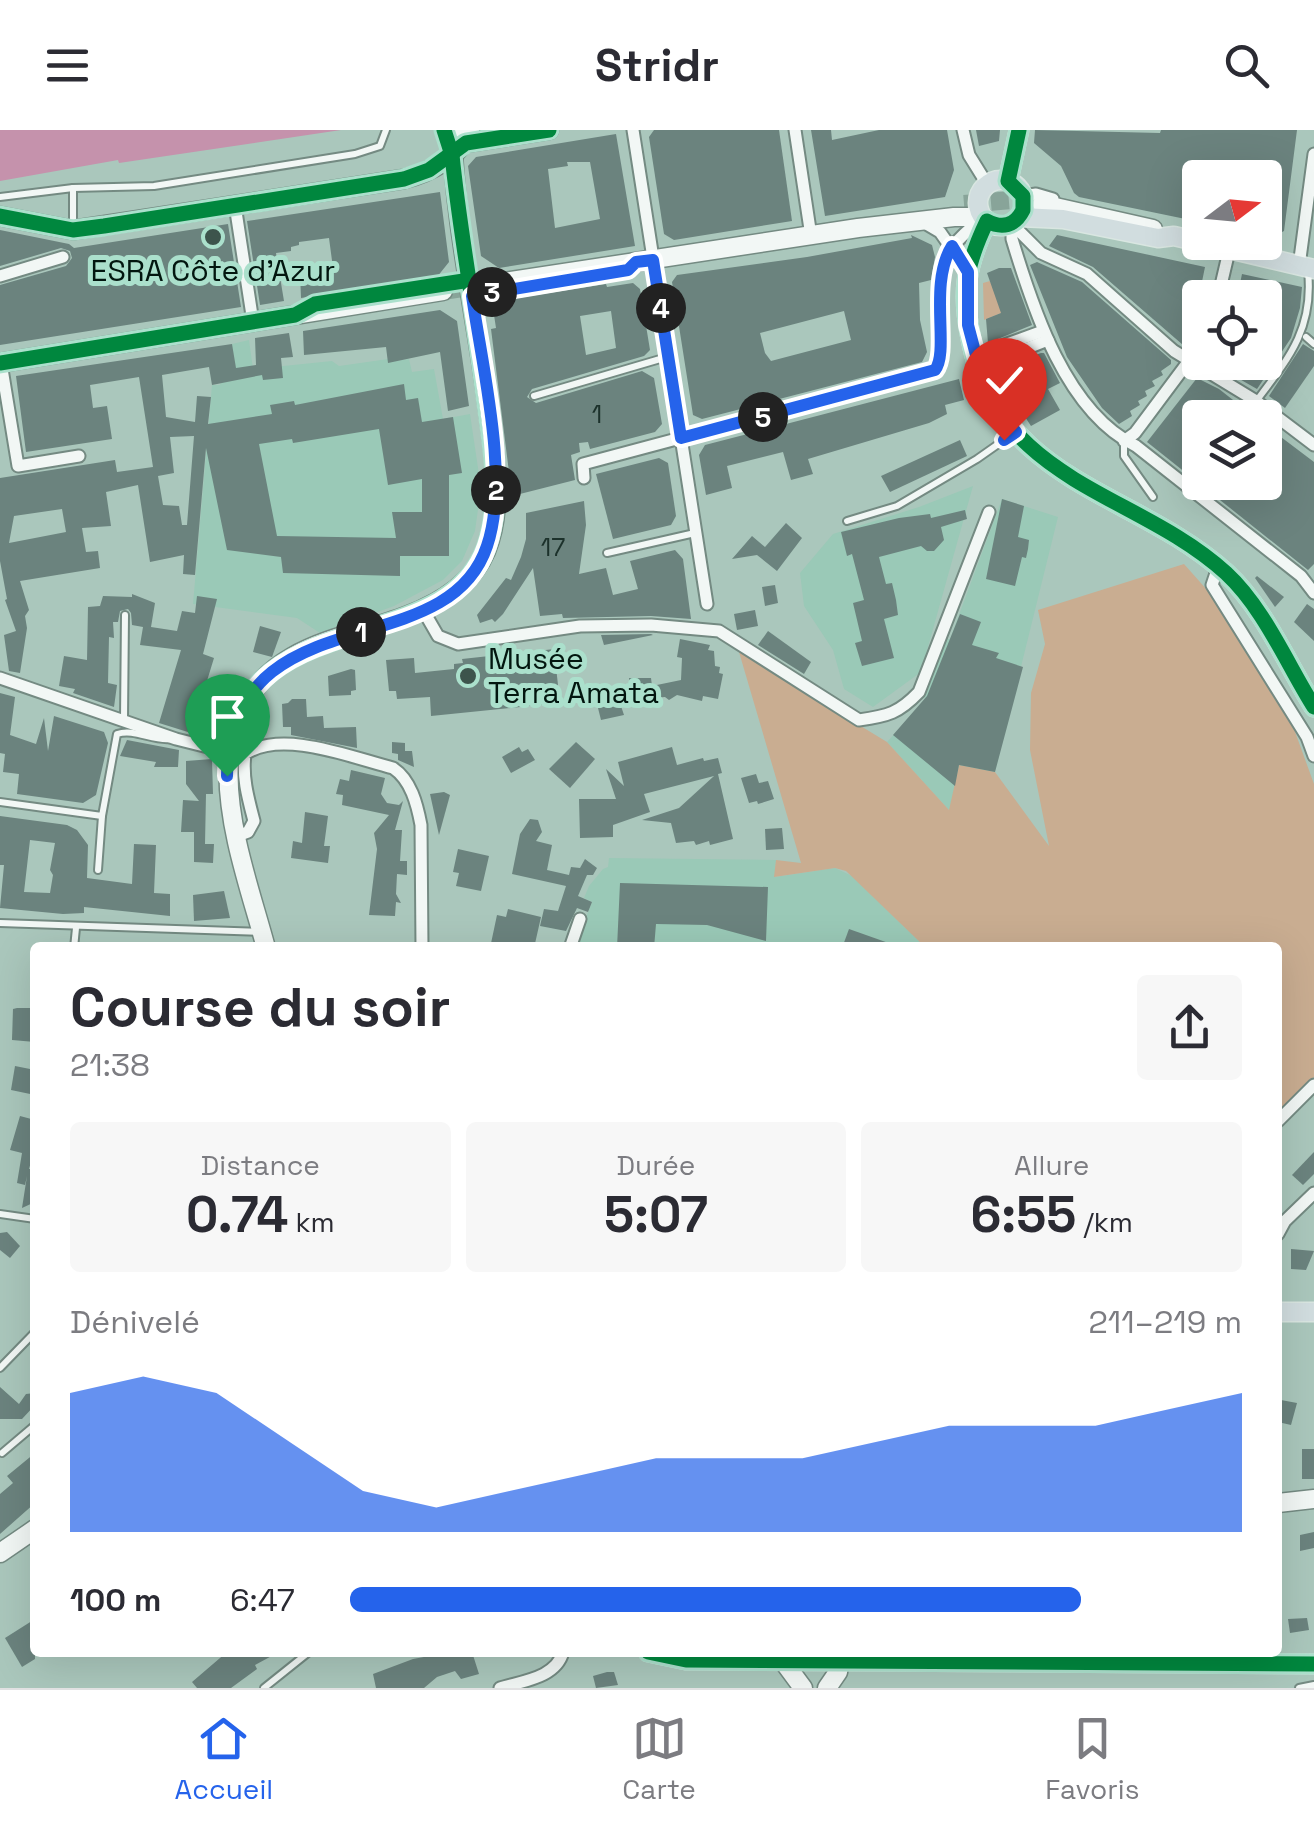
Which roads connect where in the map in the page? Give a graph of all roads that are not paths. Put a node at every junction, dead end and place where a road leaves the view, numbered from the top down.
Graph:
1 (386, 130) edge
2 (549, 130) edge
3 (633, 130) edge
4 (795, 130) edge
5 (963, 130) edge
6 (1018, 130) edge
7 (499, 134) edge
8 (460, 139) edge
9 (1314, 154) edge
10 (1008, 181) junction
11 (987, 184) junction
12 (73, 188) junction
13 (1023, 196) junction
14 (0, 197) edge
15 (964, 204) tunnel mouth
16 (1042, 204) tunnel mouth
17 (234, 205) junction
18 (0, 216) edge
19 (985, 219) junction
20 (1016, 220) junction
21 (922, 222) junction
22 (858, 228) junction
23 (74, 230) junction
24 (1166, 233) junction
25 (811, 236) junction
26 (1182, 238) edge
27 (952, 246) junction
28 (63, 257) dead end
29 (1273, 260) edge
30 (645, 261) junction
31 (1307, 267) edge
32 (968, 272) junction
33 (0, 276) edge
34 (498, 282) tunnel mouth
35 (471, 288) junction
36 (442, 291) tunnel mouth
37 (295, 316) junction
38 (253, 322) junction
39 (1046, 336) junction
40 (1306, 337) junction
41 (1314, 344) edge
42 (998, 354) dead end
43 (1182, 355) edge
44 (668, 356) junction
45 (0, 363) edge
46 (1182, 372) edge
47 (1220, 380) edge
48 (534, 396) dead end
49 (1254, 400) edge
50 (1257, 400) edge
51 (1282, 421) edge
52 (1016, 432) junction
53 (681, 438) junction
54 (1124, 441) junction
55 (1314, 445) edge
56 (79, 456) dead end
57 (584, 478) dead end
58 (1152, 497) dead end
59 (989, 512) dead end
60 (847, 520) dead end
61 (696, 532) junction
62 (607, 554) dead end
63 (1218, 567) junction
64 (1311, 590) edge
65 (707, 604) dead end
66 (423, 610) junction
67 (125, 615) dead end
68 (0, 678) edge
69 (1314, 707) edge
70 (124, 719) junction
71 (176, 738) junction
72 (228, 752) junction
73 (1314, 756) edge
74 (0, 802) edge
75 (102, 816) junction
76 (237, 836) junction
77 (98, 870) dead end
78 (580, 920) dead end
79 (0, 923) edge
80 (76, 928) junction
81 (264, 940) edge
82 (75, 942) edge
83 (422, 942) edge
84 (572, 942) edge
85 (1314, 1085) edge
86 (1282, 1118) edge
87 (1314, 1193) edge
88 (0, 1214) edge
89 (30, 1219) edge
90 (1282, 1225) edge
91 (1282, 1312) edge
92 (1314, 1312) edge
93 (30, 1337) edge
94 (0, 1368) edge
95 (30, 1429) edge
96 (2, 1454) edge
97 (1314, 1500) edge
98 (1282, 1503) edge
99 (30, 1532) edge
100 (0, 1553) edge
101 (303, 1657) edge
102 (562, 1657) edge
103 (672, 1657) edge
104 (906, 1658) edge
105 (782, 1661) junction
106 (840, 1661) junction
107 (1314, 1664) edge
108 (1314, 1685) edge
109 (264, 1688) edge
110 (500, 1688) edge
111 (802, 1688) edge
112 (826, 1688) edge
113 (1299, 1688) edge

1 - 12 lane
2 - 7 main road
3 - 30 street
4 - 25 street
5 - 11 street
6 - 10 main road
7 - 8 main road
8 - 17 main road
8 - 35 main road
9 - 31 street
10 - 11 main road
10 - 13 main road
11 - 19 main road
12 - 14 lane
12 - 23 lane
13 - 20 main road
13 - 24 street
15 - 22 main road
16 - 24 main road
17 - 23 main road
17 - 38 street
18 - 23 main road
19 - 20 main road
19 - 21 main road
19 - 27 street
19 - 32 main road
20 - 24 main road
20 - 39 street
20 - 43 street
21 - 22 main road
21 - 27 street
22 - 25 main road
24 - 26 main road
25 - 30 main road
27 - 32 street
27 - 53 street
28 - 33 street
29 - 31 main road
30 - 34 main road
30 - 35 main road
30 - 44 street
31 - 40 lane
32 - 52 main road
35 - 37 main road
35 - 66 main road
36 - 37 main road
37 - 38 main road
38 - 45 main road
39 - 42 street
39 - 54 street
40 - 41 lane
40 - 50 lane
44 - 48 lane
44 - 53 street
45 - 56 street
46 - 54 street
47 - 49 street
51 - 55 street
52 - 60 lane
52 - 63 main road
53 - 57 street
53 - 61 street
54 - 58 lane
54 - 64 street
59 - 66 street
61 - 62 lane
61 - 65 street
63 - 69 main road
63 - 73 street
66 - 72 main road
67 - 70 lane
68 - 70 street
70 - 71 street
71 - 72 street
71 - 75 lane
72 - 76 main road
74 - 75 lane
75 - 77 lane
76 - 81 main road
76 - 83 street
78 - 84 street
79 - 80 lane
80 - 81 lane
80 - 82 lane
85 - 86 street
87 - 90 street
88 - 89 lane
91 - 92 main road
93 - 94 lane
95 - 96 lane
97 - 98 main road
99 - 100 main road
101 - 109 lane
102 - 110 street
103 - 105 main road
104 - 106 main road
104 - 107 main road
105 - 106 main road
105 - 111 main road
106 - 112 main road
108 - 113 lane

